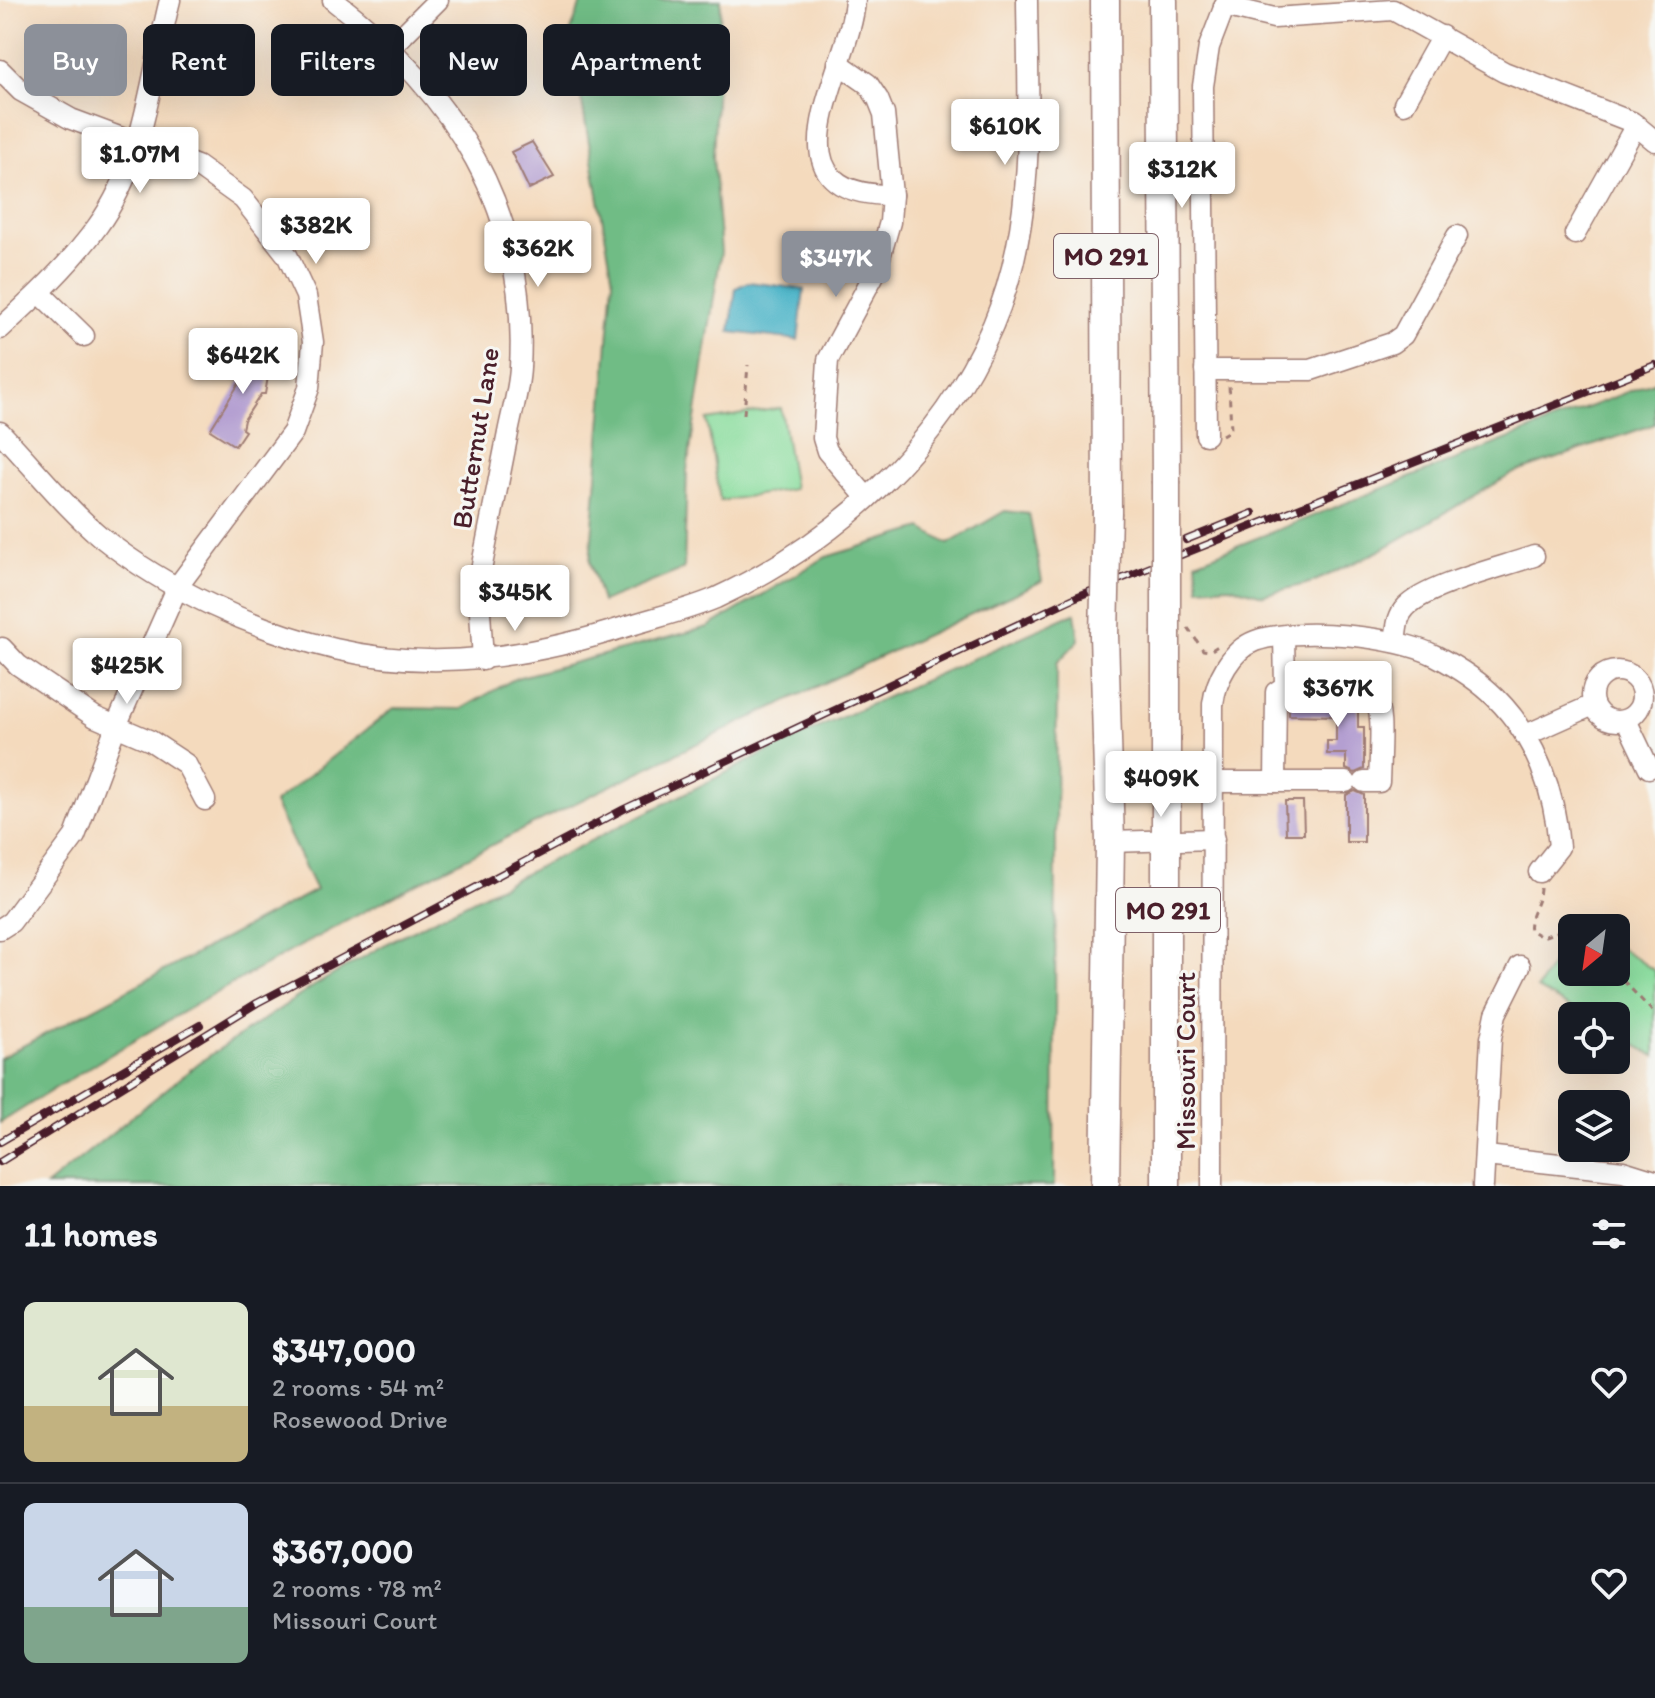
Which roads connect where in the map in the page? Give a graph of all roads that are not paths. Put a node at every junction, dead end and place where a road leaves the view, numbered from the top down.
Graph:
1 (170, 0) edge
2 (333, 0) edge
3 (438, 0) edge
4 (855, 0) edge
5 (1027, 0) edge
6 (1105, 0) edge
7 (1163, 0) edge
8 (1226, 3) edge
9 (1348, 5) edge
10 (363, 24) edge
11 (404, 34) edge
12 (1442, 36) junction
13 (404, 62) edge
14 (838, 63) junction
15 (0, 70) edge
16 (1404, 104) dead end
17 (1636, 125) junction
18 (1655, 141) edge
19 (136, 143) junction
20 (892, 195) junction
21 (1575, 234) dead end
22 (1457, 236) dead end
23 (40, 293) junction
24 (0, 329) edge
25 (84, 336) dead end
26 (1214, 370) junction
27 (0, 432) edge
28 (1206, 435) dead end
29 (867, 498) junction
30 (1534, 556) dead end
31 (178, 586) junction
32 (1284, 637) junction
33 (1395, 642) junction
34 (2, 648) edge
35 (483, 660) junction
36 (1648, 684) edge
37 (1285, 686) junction
38 (1593, 705) junction
39 (1626, 720) junction
40 (116, 726) junction
41 (1526, 735) junction
42 (1649, 768) dead end
43 (1214, 782) junction
44 (1275, 782) junction
45 (205, 800) dead end
46 (1214, 839) junction
47 (1168, 841) junction
48 (1110, 842) junction
49 (1539, 872) road end
50 (0, 929) edge
51 (1520, 966) dead end
52 (1486, 1156) junction
53 (1655, 1181) edge
54 (1105, 1186) edge
55 (1166, 1186) edge
56 (1212, 1186) edge
57 (1483, 1186) edge

1 - 19 street
2 - 10 street, Butternut Lane
3 - 11 street
4 - 14 street
5 - 29 street
6 - 48 highway, MO 291, bridge
7 - 47 highway, MO 291, bridge
8 - 9 street
8 - 26 street
9 - 12 street
12 - 16 street
12 - 17 street
13 - 35 street, Butternut Lane
14 - 20 street
14 - 20 street
15 - 19 street
17 - 18 street
17 - 21 street
19 - 23 street
19 - 31 street
20 - 29 street
22 - 26 street
23 - 24 street
23 - 25 street
26 - 28 street
27 - 31 street
29 - 35 street
30 - 33 street
31 - 35 street
31 - 40 street
32 - 33 street, Missouri Court
32 - 37 street
32 - 43 street, Missouri Court
33 - 41 street, Missouri Court
34 - 40 street
36 - 38 street
36 - 39 street
37 - 44 street
37 - 44 street
38 - 39 street
38 - 41 street
39 - 42 street
40 - 45 street
40 - 50 street
41 - 49 street, Missouri Court
43 - 44 street
43 - 46 street, Missouri Court
46 - 47 street
46 - 56 street, Missouri Court
47 - 48 street
47 - 55 highway, MO 291
48 - 54 highway, MO 291
51 - 52 street
52 - 53 street
52 - 57 street

